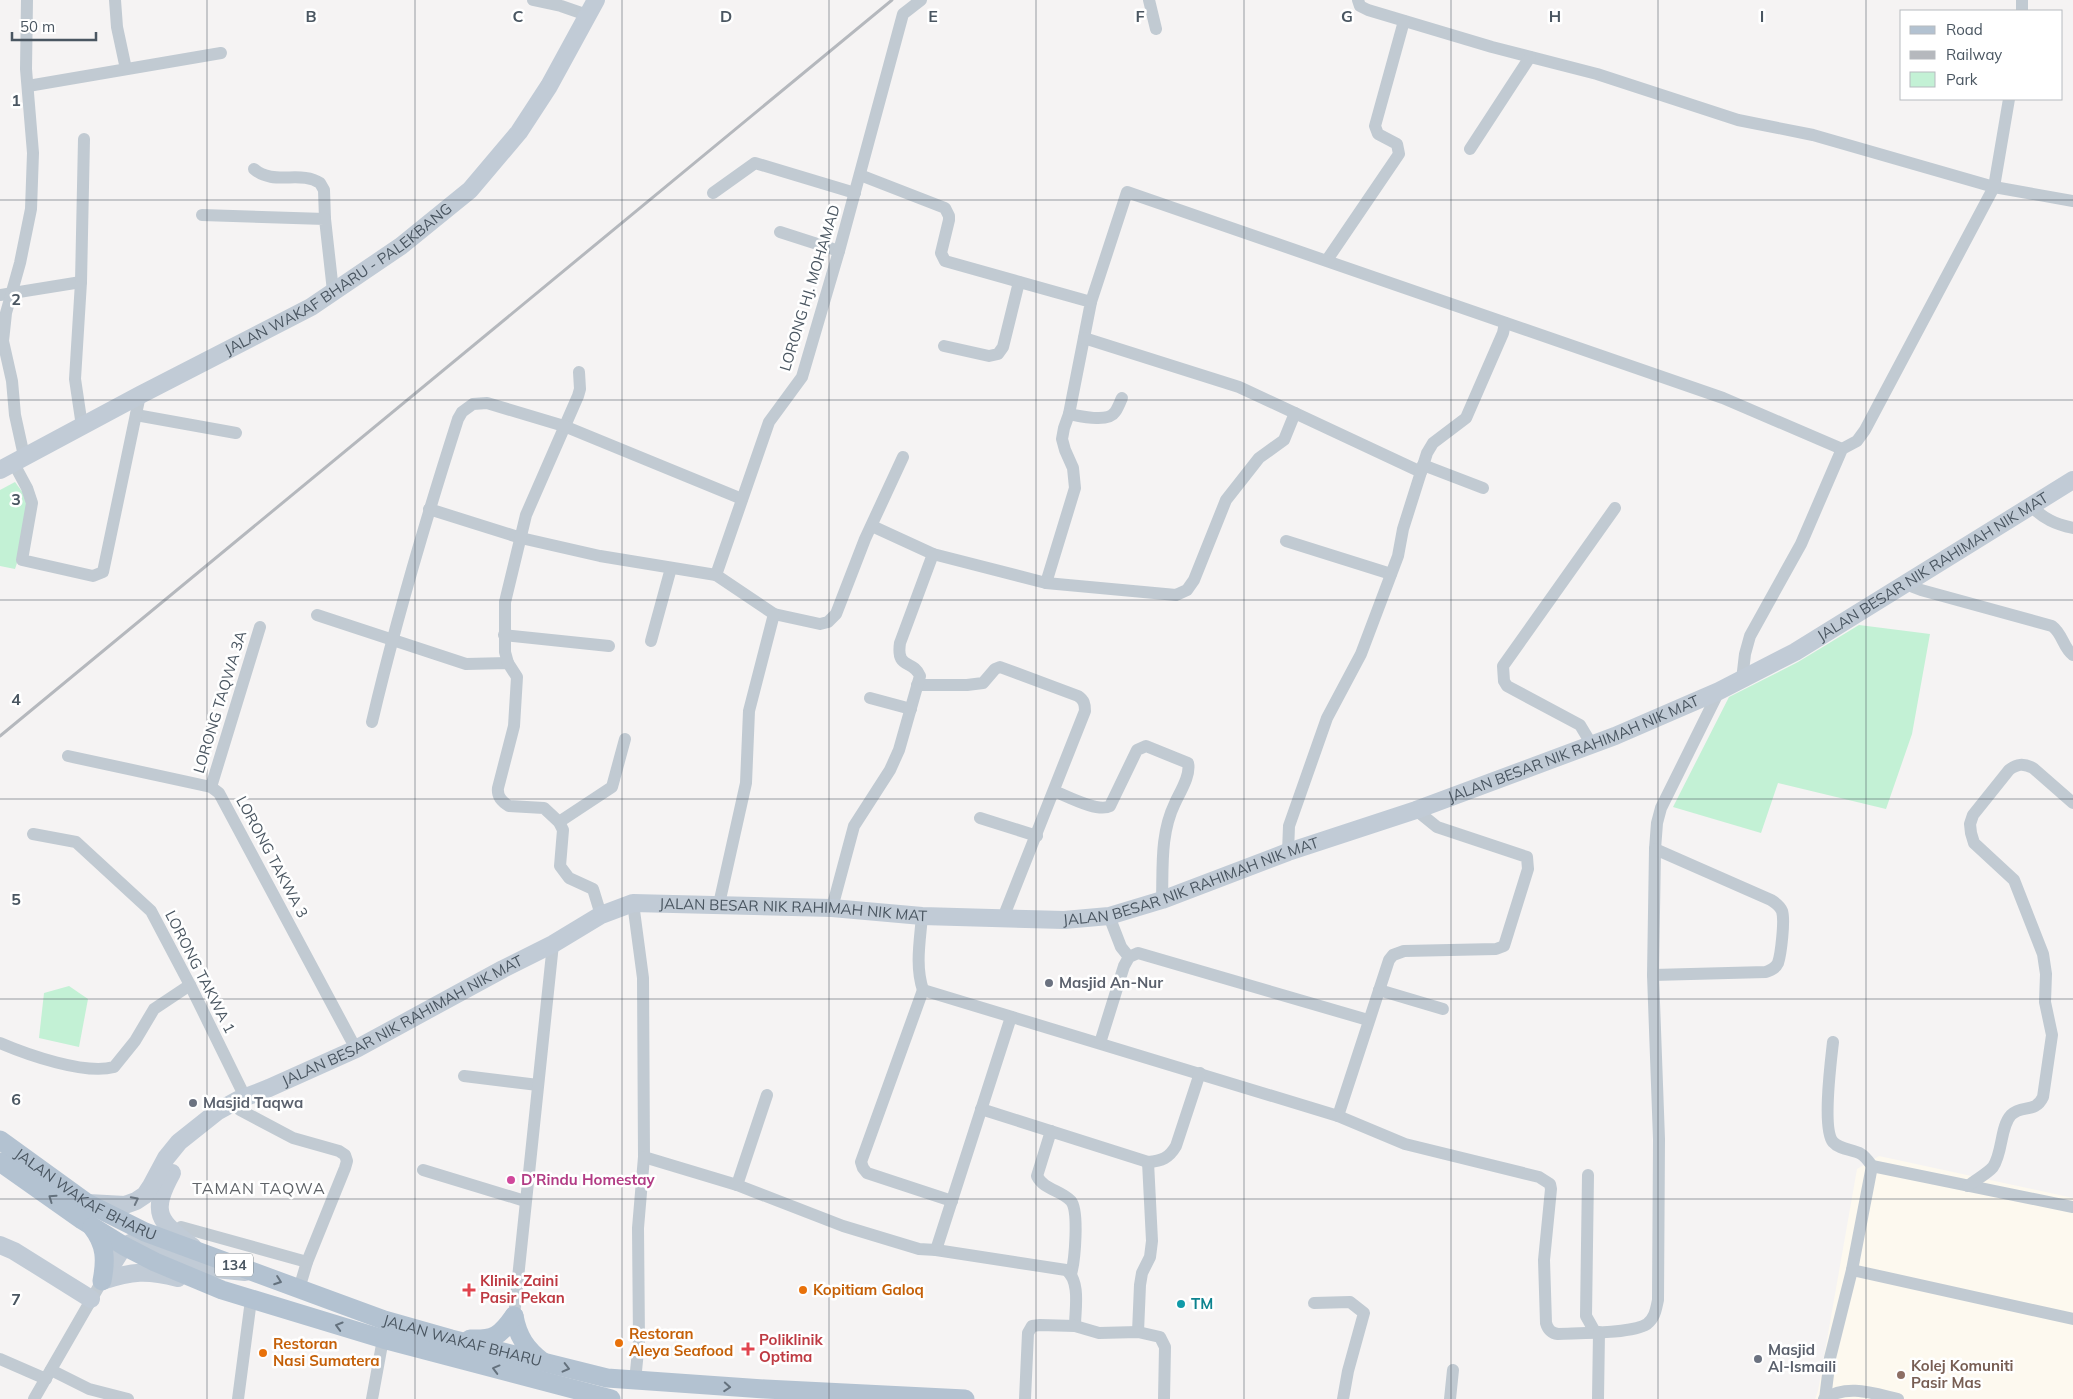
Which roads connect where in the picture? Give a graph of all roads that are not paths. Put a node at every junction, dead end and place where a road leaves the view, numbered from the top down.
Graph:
1 (27, 0) edge
2 (115, 0) edge
3 (533, 0) edge
4 (921, 0) edge
5 (1149, 0) edge
6 (1358, 0) edge
7 (592, 8) edge
8 (1404, 22) junction
9 (1156, 29) dead end
10 (221, 53) dead end
11 (1530, 58) junction
12 (126, 70) junction
13 (28, 86) junction
14 (2009, 100) edge
15 (84, 139) dead end
16 (1470, 149) dead end
17 (254, 169) dead end
18 (860, 175) junction
19 (1994, 187) junction
20 (714, 193) dead end
21 (855, 193) junction
22 (2073, 202) edge
23 (202, 215) dead end
24 (325, 219) junction
25 (780, 232) dead end
26 (840, 251) junction
27 (1326, 260) junction
28 (81, 282) junction
29 (1019, 282) junction
30 (333, 291) junction
31 (5, 295) edge
32 (1092, 302) junction
33 (1504, 322) junction
34 (1084, 338) junction
35 (944, 346) dead end
36 (578, 372) dead end
37 (140, 395) junction
38 (1122, 398) dead end
39 (1295, 413) junction
40 (1069, 414) junction
41 (136, 415) junction
42 (82, 426) junction
43 (564, 426) junction
44 (236, 433) dead end
45 (1842, 449) junction
46 (903, 457) dead end
47 (12, 462) edge
48 (1422, 469) junction
49 (2073, 480) edge
50 (1483, 488) dead end
51 (742, 499) junction
52 (2031, 506) junction
53 (1614, 508) dead end
54 (429, 509) junction
55 (872, 526) junction
56 (2073, 528) edge
57 (521, 538) junction
58 (1286, 541) dead end
59 (933, 554) junction
60 (671, 568) junction
61 (1391, 574) junction
62 (716, 575) junction
63 (1908, 581) junction
64 (1046, 583) junction
65 (774, 614) junction
66 (317, 615) dead end
67 (260, 627) dead end
68 (504, 635) junction
69 (391, 640) junction
70 (651, 641) dead end
71 (609, 646) dead end
72 (2073, 655) edge
73 (508, 663) junction
74 (1742, 680) junction
75 (917, 685) junction
76 (1719, 691) junction
77 (870, 698) dead end
78 (911, 709) junction
79 (372, 722) dead end
80 (626, 739) dead end
81 (1592, 745) junction
82 (68, 756) dead end
83 (211, 787) junction
84 (1054, 791) junction
85 (2073, 803) edge
86 (1416, 810) junction
87 (980, 818) dead end
88 (560, 822) junction
89 (33, 834) dead end
90 (1036, 836) junction
91 (1655, 849) junction
92 (1288, 852) junction
93 (1162, 900) junction
94 (633, 903) junction
95 (719, 904) junction
96 (832, 908) junction
97 (601, 915) junction
98 (922, 916) junction
99 (1109, 916) junction
100 (1003, 918) junction
101 (553, 944) junction
102 (1129, 957) junction
103 (1653, 975) junction
104 (190, 985) junction
105 (923, 990) junction
106 (1379, 990) junction
107 (1444, 1009) dead end
108 (1011, 1017) junction
109 (1368, 1020) junction
110 (1833, 1042) dead end
111 (0, 1043) edge
112 (1100, 1043) junction
113 (356, 1048) junction
114 (1200, 1073) junction
115 (464, 1076) dead end
116 (538, 1085) junction
117 (767, 1096) dead end
118 (242, 1103) junction
119 (981, 1109) junction
120 (1338, 1116) junction
121 (1051, 1131) junction
122 (0, 1140) edge
123 (644, 1157) junction
124 (0, 1162) edge
125 (1148, 1162) junction
126 (1872, 1166) junction
127 (423, 1170) dead end
128 (1588, 1175) dead end
129 (737, 1185) junction
130 (1968, 1186) junction
131 (526, 1201) junction
132 (952, 1201) junction
133 (87, 1203) junction
134 (2073, 1207) edge
135 (92, 1226) junction
136 (181, 1228) dead end
137 (0, 1245) edge
138 (124, 1246) junction
139 (936, 1250) junction
140 (200, 1253) junction
141 (308, 1262) junction
142 (1852, 1270) junction
143 (253, 1272) junction
144 (1071, 1274) junction
145 (102, 1281) junction
146 (299, 1289) junction
147 (222, 1290) junction
148 (92, 1299) junction
149 (251, 1300) junction
150 (1314, 1303) dead end
151 (514, 1316) junction
152 (2073, 1320) edge
153 (1075, 1326) junction
154 (1138, 1332) junction
155 (1597, 1332) junction
156 (383, 1338) junction
157 (451, 1339) junction
158 (0, 1358) edge
159 (543, 1362) junction
160 (1454, 1370) dead end
161 (49, 1375) junction
162 (635, 1381) junction
163 (565, 1394) edge
164 (1825, 1398) edge
165 (34, 1399) edge
166 (128, 1399) edge
167 (238, 1399) edge
168 (372, 1399) edge
169 (611, 1399) edge
170 (965, 1399) edge
171 (1026, 1399) edge
172 (1164, 1399) edge
173 (1343, 1399) edge
174 (1450, 1399) edge
175 (1598, 1399) edge
176 (1898, 1399) edge

1 - 13 street
2 - 12 street
3 - 7 street
4 - 18 street, LORONG HJ. MOHAMAD
5 - 9 street
6 - 8 street
7 - 30 street, JALAN WAKAF BHARU - PALEKBANG
8 - 11 street
8 - 27 street
10 - 12 street
11 - 16 street
11 - 19 street
12 - 13 street
13 - 31 street
14 - 19 street
15 - 28 street
17 - 24 street
18 - 21 street, LORONG HJ. MOHAMAD
18 - 29 street
19 - 22 street
19 - 45 street
20 - 21 street
21 - 26 street, LORONG HJ. MOHAMAD
23 - 24 street
24 - 30 street
25 - 26 street
26 - 51 street, LORONG HJ. MOHAMAD
27 - 32 street
27 - 33 street
28 - 31 street
28 - 42 street
29 - 32 street
29 - 35 street
30 - 37 street, JALAN WAKAF BHARU - PALEKBANG
31 - 47 street
32 - 34 street
33 - 45 street
33 - 48 street
34 - 39 street
34 - 40 street
36 - 43 street
37 - 41 street
37 - 42 street, JALAN WAKAF BHARU - PALEKBANG
38 - 40 street
39 - 48 street
39 - 64 street
40 - 64 street
41 - 44 street
41 - 47 street
42 - 47 street, JALAN WAKAF BHARU - PALEKBANG
43 - 51 street
43 - 54 street
43 - 57 street
45 - 74 street
46 - 55 street
48 - 50 street
48 - 61 street
49 - 52 street, JALAN BESAR NIK RAHIMAH NIK MAT
51 - 62 street, LORONG HJ. MOHAMAD
52 - 56 street
52 - 63 street, JALAN BESAR NIK RAHIMAH NIK MAT
53 - 81 street
54 - 57 street
54 - 69 street
55 - 59 street
55 - 65 street
57 - 60 street
57 - 68 street
58 - 61 street
59 - 64 street
59 - 75 street
60 - 62 street
60 - 70 street
61 - 92 street
62 - 65 street
63 - 72 street
63 - 74 street, JALAN BESAR NIK RAHIMAH NIK MAT
65 - 95 street
66 - 69 street
67 - 83 street, LORONG TAQWA 3A
68 - 71 street
68 - 73 street
69 - 73 street
69 - 79 street
73 - 88 street
74 - 76 street, JALAN BESAR NIK RAHIMAH NIK MAT
75 - 78 street
75 - 84 street
76 - 81 street, JALAN BESAR NIK RAHIMAH NIK MAT
76 - 91 street
77 - 78 street
78 - 96 street
80 - 88 street
81 - 86 street, JALAN BESAR NIK RAHIMAH NIK MAT
82 - 83 street
83 - 113 street, LORONG TAKWA 3
84 - 90 street
84 - 93 street
85 - 130 street
86 - 92 street, JALAN BESAR NIK RAHIMAH NIK MAT
86 - 106 street
87 - 90 street
88 - 97 street
89 - 104 street, LORONG TAKWA 1
90 - 100 street
91 - 103 street
91 - 103 street
92 - 93 street, JALAN BESAR NIK RAHIMAH NIK MAT
93 - 99 street, JALAN BESAR NIK RAHIMAH NIK MAT
94 - 95 street, JALAN BESAR NIK RAHIMAH NIK MAT
94 - 97 street, JALAN BESAR NIK RAHIMAH NIK MAT
94 - 123 street
95 - 96 street, JALAN BESAR NIK RAHIMAH NIK MAT
96 - 98 street, JALAN BESAR NIK RAHIMAH NIK MAT
97 - 101 street, JALAN BESAR NIK RAHIMAH NIK MAT
98 - 100 street, JALAN BESAR NIK RAHIMAH NIK MAT
98 - 105 street
99 - 100 street, JALAN BESAR NIK RAHIMAH NIK MAT
99 - 102 street
101 - 113 street, JALAN BESAR NIK RAHIMAH NIK MAT
101 - 116 street
102 - 109 street
102 - 112 street
103 - 155 street
104 - 111 street
104 - 118 street, LORONG TAKWA 1
105 - 108 street
105 - 132 street
106 - 107 street
106 - 109 street
108 - 112 street
108 - 119 street
109 - 120 street
110 - 126 street
112 - 114 street
113 - 118 street, JALAN BESAR NIK RAHIMAH NIK MAT
114 - 120 street
114 - 125 street
115 - 116 street
116 - 131 street
117 - 129 street
133 -> 118 street, JALAN BESAR NIK RAHIMAH NIK MAT
118 - 140 street, JALAN BESAR NIK RAHIMAH NIK MAT
118 - 141 street
119 - 121 street
119 - 132 street
120 - 155 street
121 - 125 street
121 - 144 street
122 - 133 main road, JALAN WAKAF BHARU / 134
123 - 129 street
123 - 162 street
135 -> 124 main road, JALAN WAKAF BHARU
125 - 154 street
126 - 130 street
126 - 142 street
127 - 131 street
128 - 155 street
129 - 139 street
130 - 134 street
131 - 151 street
132 - 139 street
133 - 140 main road, JALAN WAKAF BHARU / 134
135 - 138 main road, JALAN WAKAF BHARU
135 - 145 main road
136 - 141 street
137 - 148 street
138 - 143 street
138 - 145 street
138 - 147 main road, JALAN WAKAF BHARU / 134
139 - 144 street
140 - 143 main road, JALAN WAKAF BHARU / 134
141 - 146 street
142 - 152 street
142 - 164 street
143 -> 146 main road, JALAN WAKAF BHARU / 134
144 - 153 street
145 - 147 street, JALAN WAKAF BHARU / 134
145 - 148 street
146 - 157 main road, JALAN WAKAF BHARU / 134
147 - 149 main road, JALAN WAKAF BHARU / 134
148 - 161 street
156 -> 149 main road, JALAN WAKAF BHARU / 134
149 - 167 street
150 - 173 street
151 - 157 main road
151 - 159 main road
153 - 154 street
153 - 171 street
154 - 172 street
155 - 175 street
163 -> 156 main road, JALAN WAKAF BHARU / 134
156 - 168 street
157 - 159 main road, JALAN WAKAF BHARU / 134
158 - 161 street
159 -> 162 main road, JALAN WAKAF BHARU / 134
160 - 174 street
161 - 165 street
161 - 166 street
162 -> 170 main road, JALAN WAKAF BHARU / 134
163 - 169 main road, JALAN WAKAF BHARU / 134
164 - 176 street

